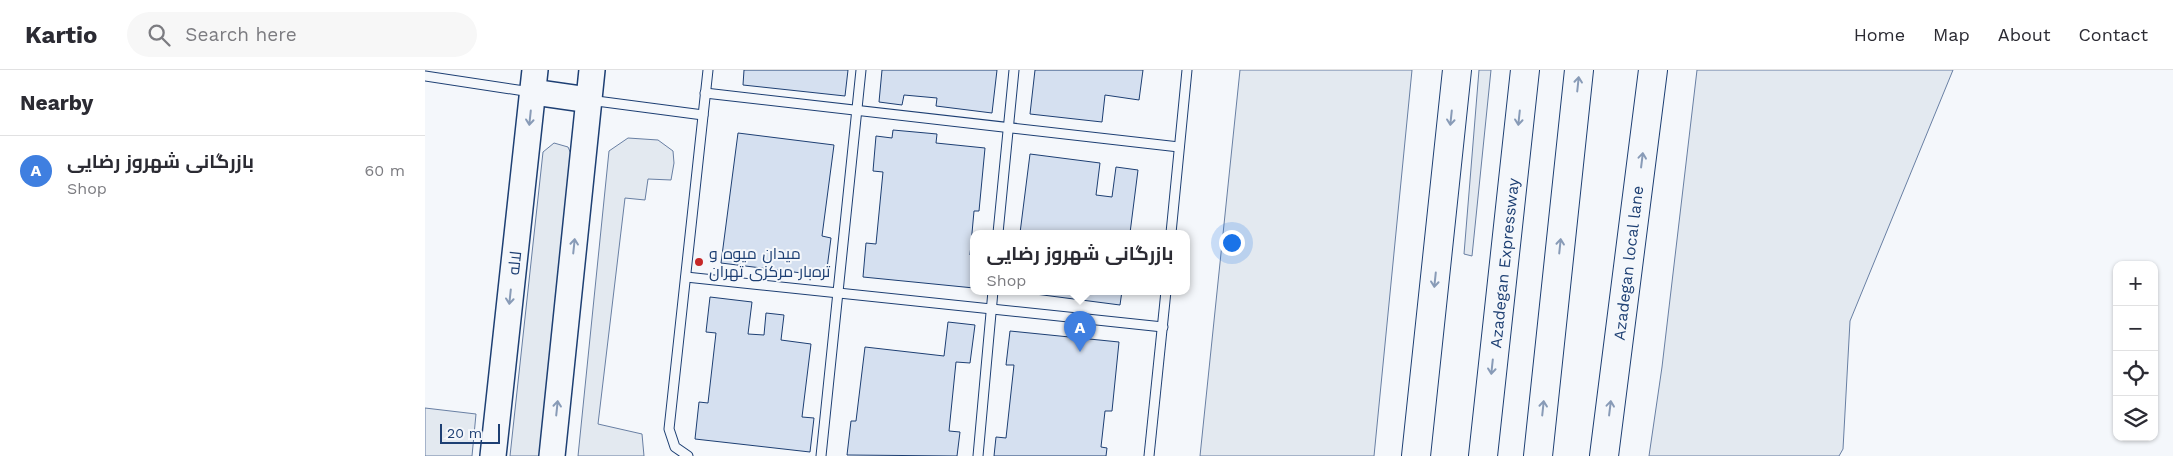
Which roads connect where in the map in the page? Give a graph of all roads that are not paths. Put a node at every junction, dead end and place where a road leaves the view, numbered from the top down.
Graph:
1 (593, 70) edge
2 (708, 70) edge
3 (861, 70) edge
4 (1014, 70) edge
5 (1187, 70) edge
6 (1457, 70) edge
7 (1525, 70) edge
8 (1579, 70) edge
9 (1653, 70) edge
10 (444, 74) edge
11 (425, 76) edge
12 (534, 81) edge
13 (705, 94) junction
14 (589, 100) junction
15 (856, 110) junction
16 (703, 115) junction
17 (1009, 128) junction
18 (1179, 147) junction
19 (999, 230) edge
20 (1171, 230) edge
21 (686, 276) junction
22 (838, 292) junction
23 (993, 295) edge
24 (1166, 295) edge
25 (991, 309) junction
26 (1163, 327) junction
27 (1414, 448) edge
28 (493, 456) edge
29 (552, 456) edge
30 (688, 456) edge
31 (821, 456) edge
32 (978, 456) edge
33 (1149, 456) edge
34 (1483, 456) edge
35 (1537, 456) edge
36 (1604, 456) edge

1 - 14 street
2 - 13 lane
3 - 15 lane
4 - 17 lane
5 - 18 lane
6 -> 27 main road
7 -> 34 main road, Azadegan Expressway
35 -> 8 main road
36 -> 9 main road, Azadegan local lane
10 - 11 lane
10 - 12 lane
12 - 14 street
12 -> 28 street, لاله
13 - 15 lane
13 - 16 lane
14 - 16 lane
29 -> 14 street
15 - 17 lane
15 - 22 lane
16 - 21 lane
17 - 18 lane
17 - 19 lane
18 - 20 lane
21 - 22 lane
21 - 30 lane
22 - 25 lane
22 - 31 lane
23 - 25 lane
24 - 26 lane
25 - 26 lane
25 - 32 lane
26 - 33 lane

